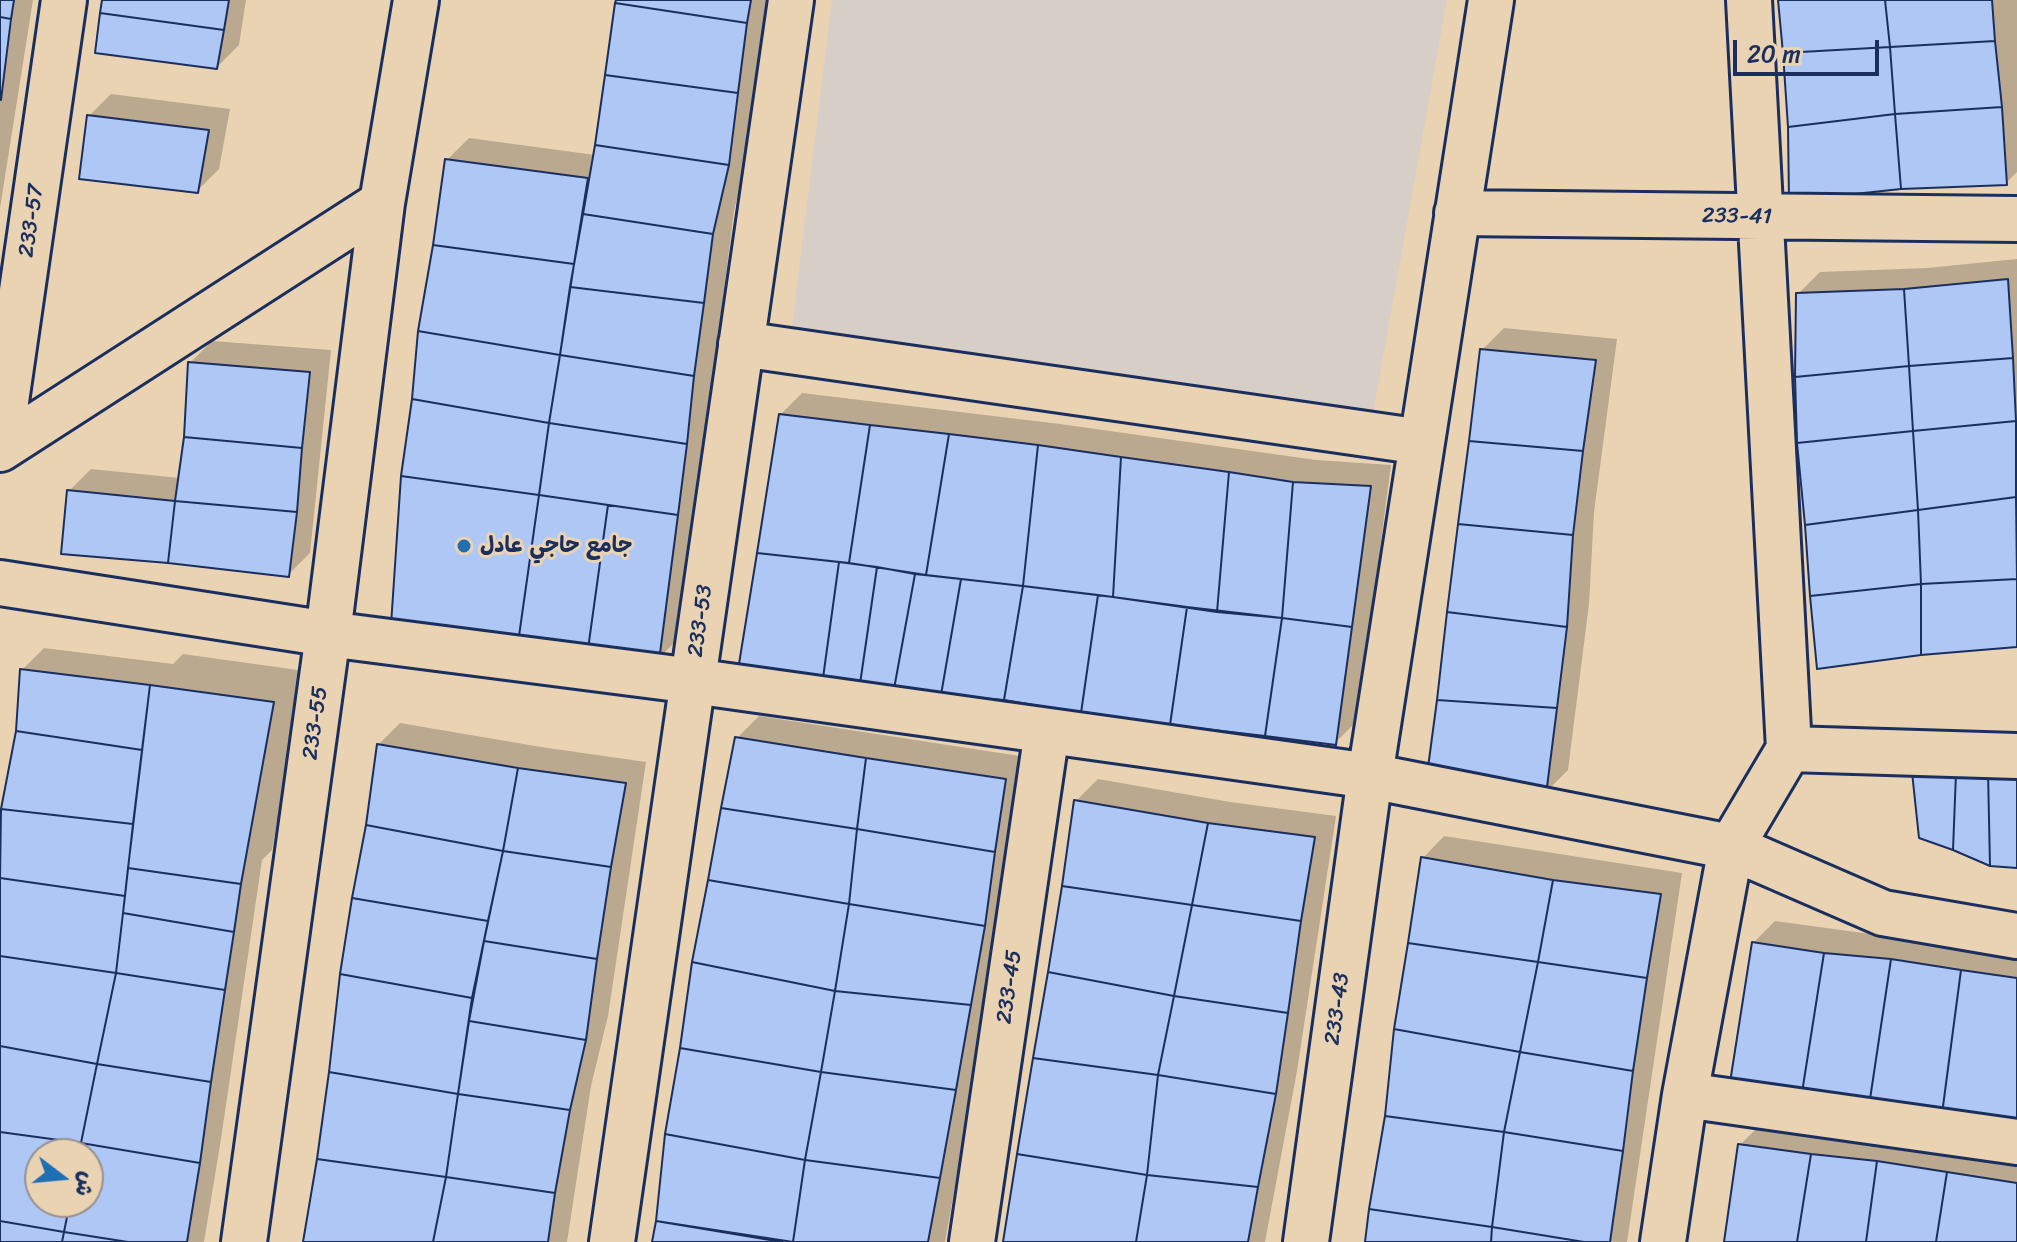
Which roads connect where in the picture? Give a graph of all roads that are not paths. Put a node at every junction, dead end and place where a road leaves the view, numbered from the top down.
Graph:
1 (64, 0) edge
2 (791, 0) edge
3 (1491, 0) edge
4 (1749, 0) edge
5 (420, 4) edge
6 (382, 203) junction
7 (1457, 213) junction
8 (1762, 218) junction
9 (2017, 219) edge
10 (741, 344) junction
11 (1422, 442) junction
12 (0, 443) edge
13 (0, 449) edge
14 (0, 583) edge
15 (328, 634) junction
16 (693, 681) junction
17 (1047, 731) junction
18 (1789, 749) junction
19 (2017, 756) edge
20 (1370, 776) junction
21 (1731, 847) junction
22 (2017, 936) edge
23 (1685, 1095) junction
24 (2017, 1142) edge
25 (244, 1242) edge
26 (612, 1242) edge
27 (972, 1242) edge
28 (1306, 1242) edge
29 (1663, 1242) edge

1 - 12 street, 233-57
2 - 10 street, 233-53
3 - 7 street, 233-43
4 - 8 street
5 - 6 street, 233-55
6 - 13 street
6 - 15 street, 233-55
7 - 8 street, 233-41
7 - 11 street, 233-43
8 - 9 street, 233-41
8 - 18 street
10 - 11 street
10 - 16 street, 233-53
11 - 20 street, 233-43
14 - 15 street
15 - 16 street
15 - 25 street, 233-55
16 - 17 street
16 - 26 street, 233-53
17 - 20 street
17 - 27 street, 233-45
18 - 19 street
18 - 21 street
20 - 21 street
20 - 28 street, 233-43
21 - 22 street
21 - 23 street
23 - 24 street
23 - 29 street

